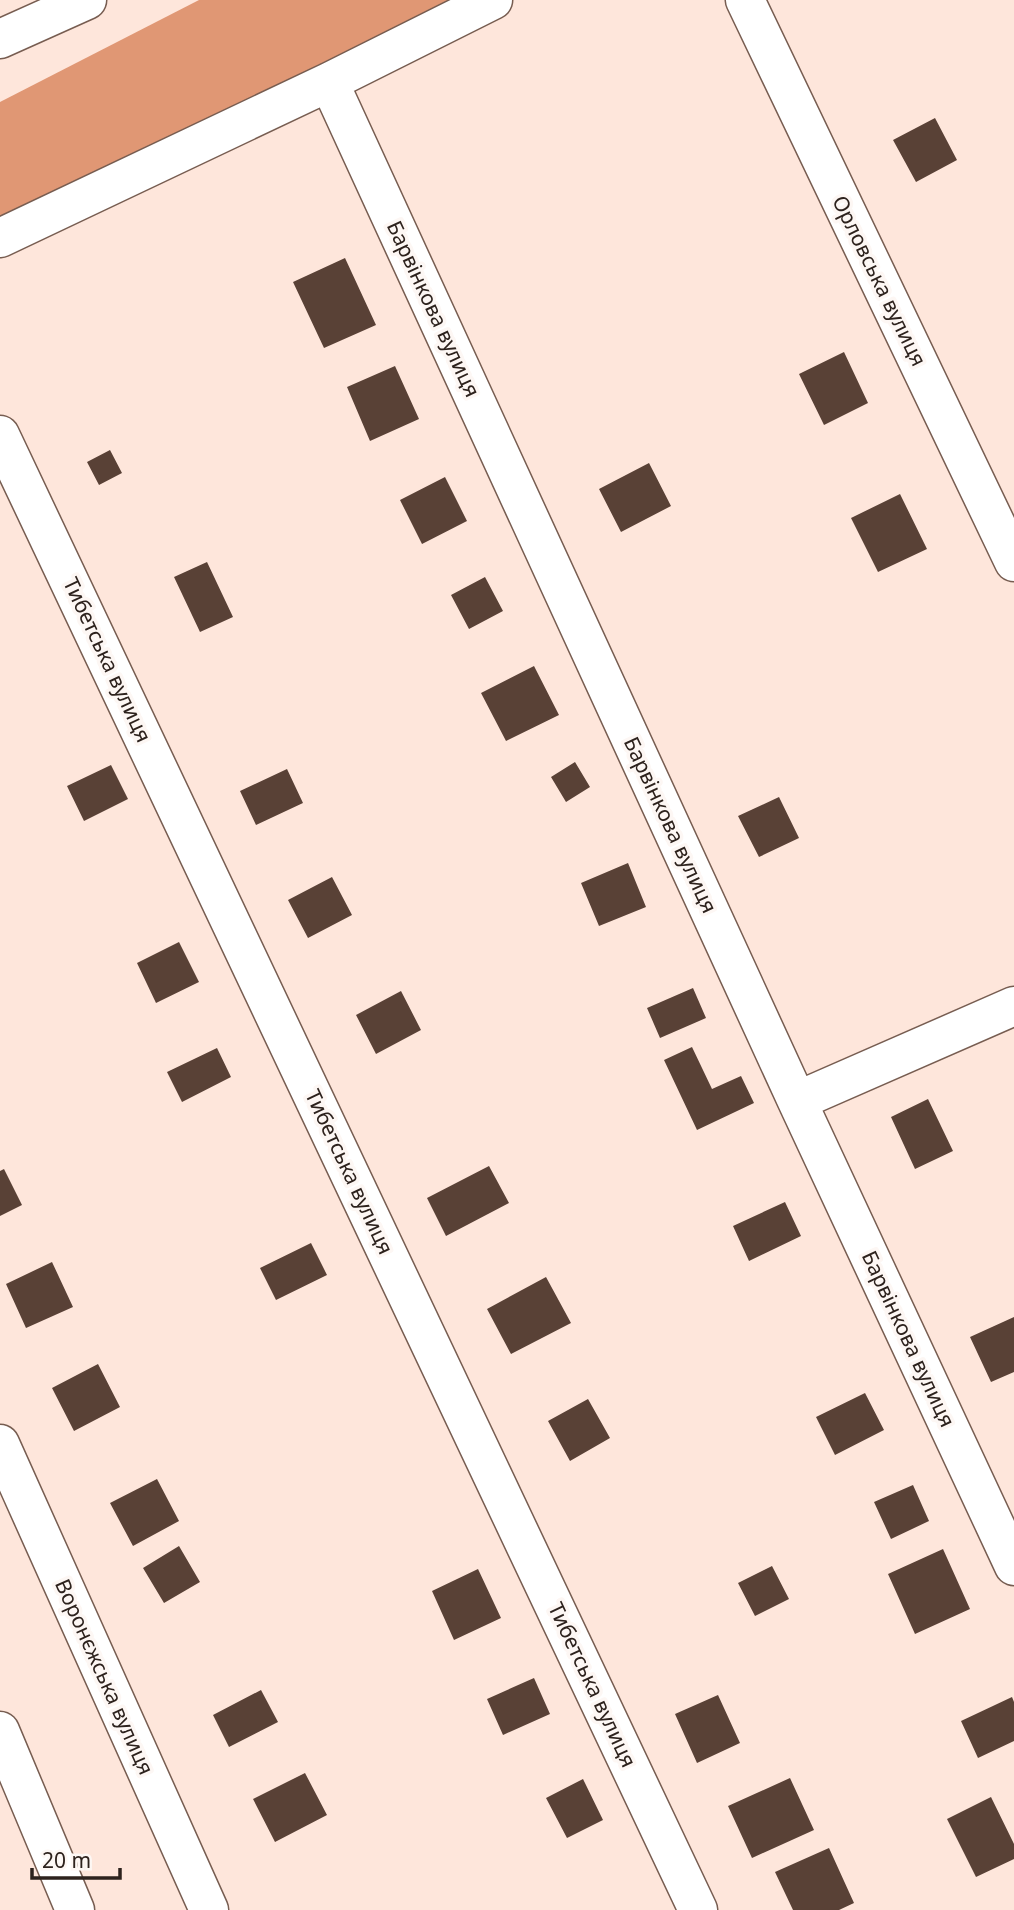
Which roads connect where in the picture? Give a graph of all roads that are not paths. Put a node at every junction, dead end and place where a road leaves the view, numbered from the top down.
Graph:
1 (87, 0) edge
2 (494, 0) edge
3 (745, 0) edge
4 (0, 39) edge
5 (329, 82) junction
6 (0, 238) edge
7 (0, 435) edge
8 (1014, 562) edge
9 (1014, 1006) edge
10 (797, 1101) junction
11 (0, 1444) edge
12 (1014, 1566) edge
13 (0, 1731) edge
14 (75, 1910) edge
15 (209, 1910) edge
16 (698, 1910) edge

1 - 4 street
2 - 5 street
3 - 8 street, Орловська вулиця
5 - 6 street
5 - 10 street, Барвінкова вулиця
7 - 16 street, Тибетська вулиця
9 - 10 street
10 - 12 street, Барвінкова вулиця
11 - 15 street, Воронєжська вулиця
13 - 14 street

